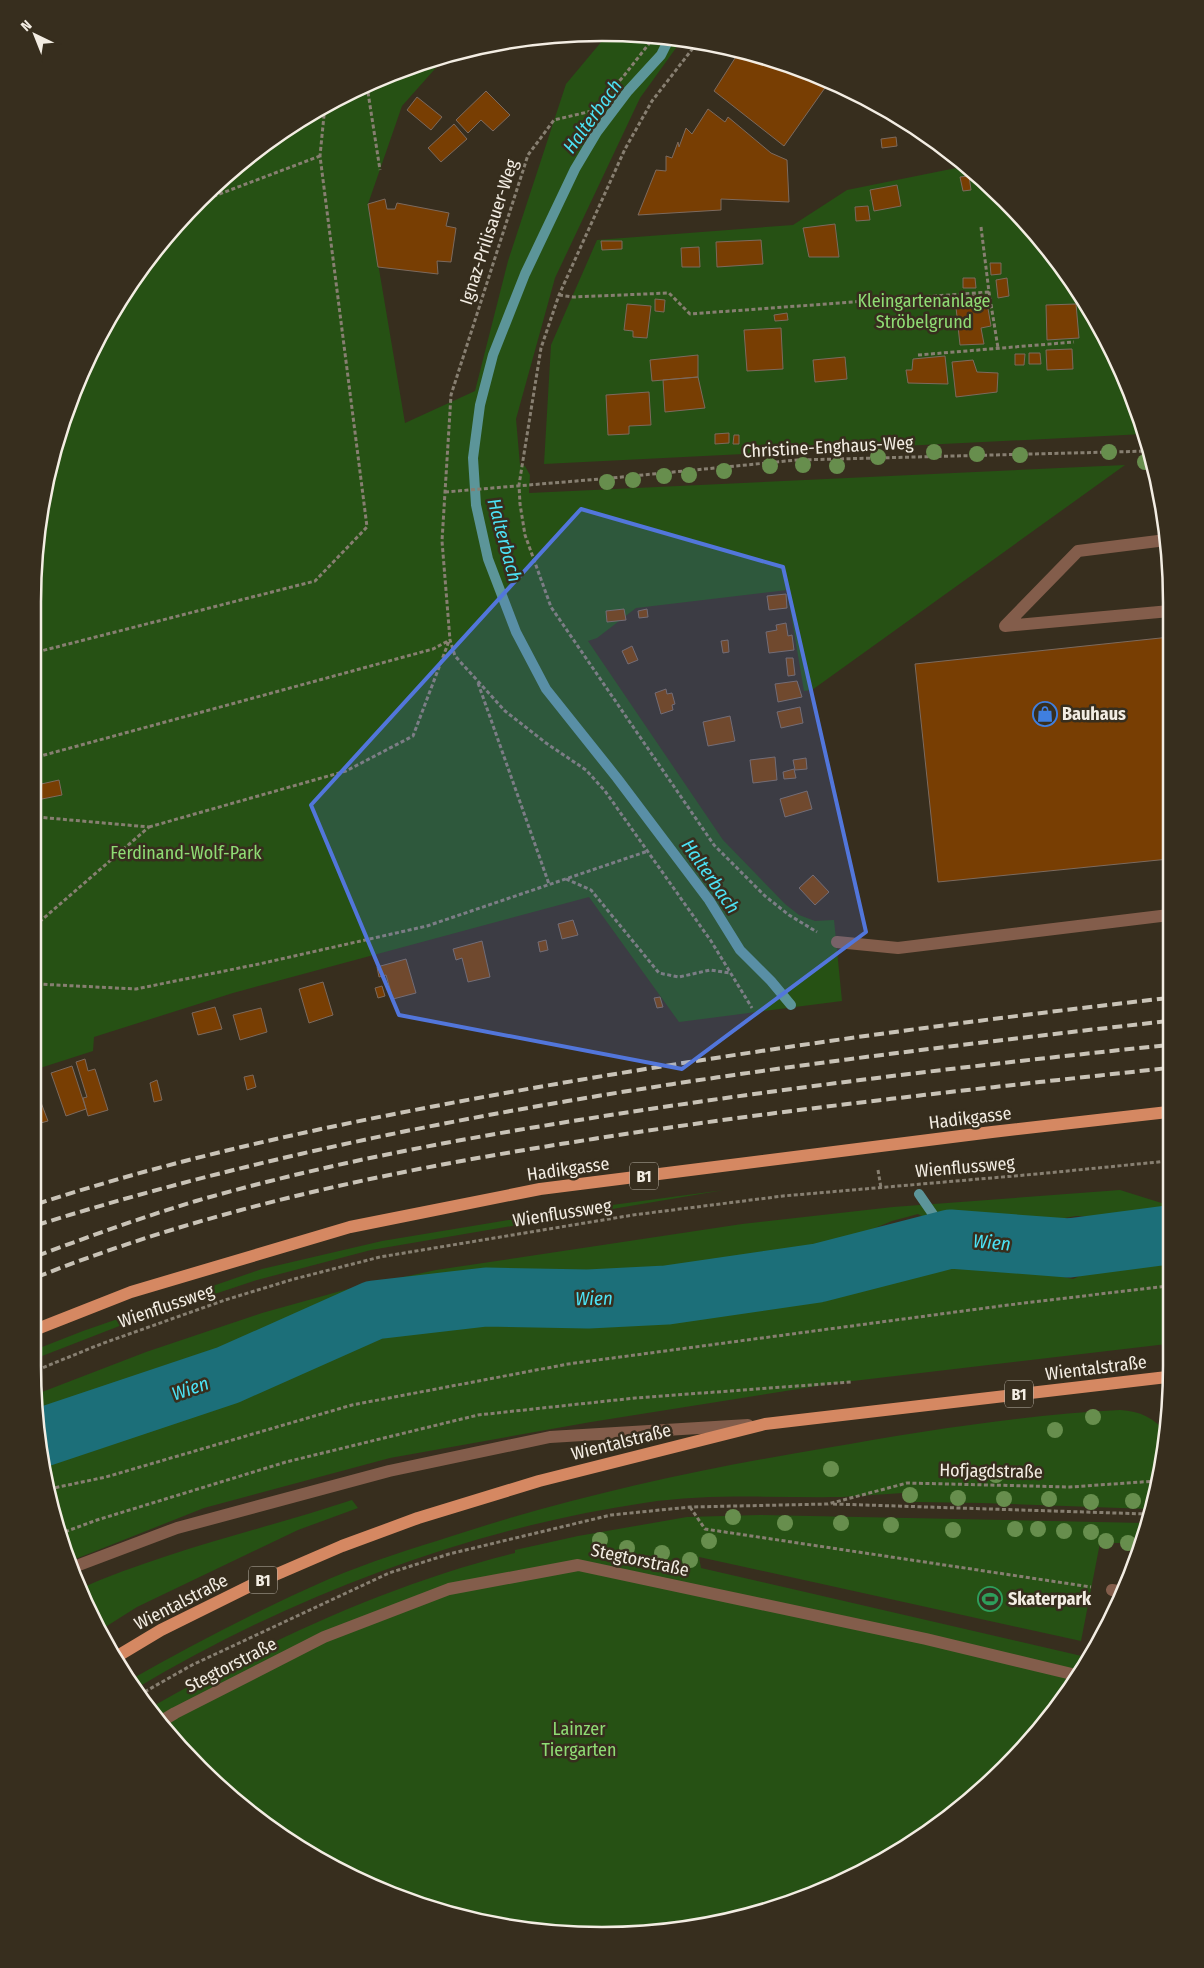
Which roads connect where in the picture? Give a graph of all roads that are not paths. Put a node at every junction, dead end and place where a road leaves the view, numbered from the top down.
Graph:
1 (1159, 541) edge
2 (1163, 612) edge
3 (1163, 916) edge
4 (837, 942) road end
5 (1163, 1113) edge
6 (41, 1328) edge
7 (1163, 1378) edge
8 (765, 1424) junction
9 (78, 1565) edge
10 (121, 1654) edge
11 (1071, 1674) edge
12 (166, 1718) edge

1 - 2 lane
3 - 4 lane
5 - 6 main road, Hadikgasse / B1
7 - 8 main road, Wientalstraße / B1
8 - 9 lane
8 - 10 main road, Wientalstraße / B1
11 - 12 lane, Stegtorstraße

